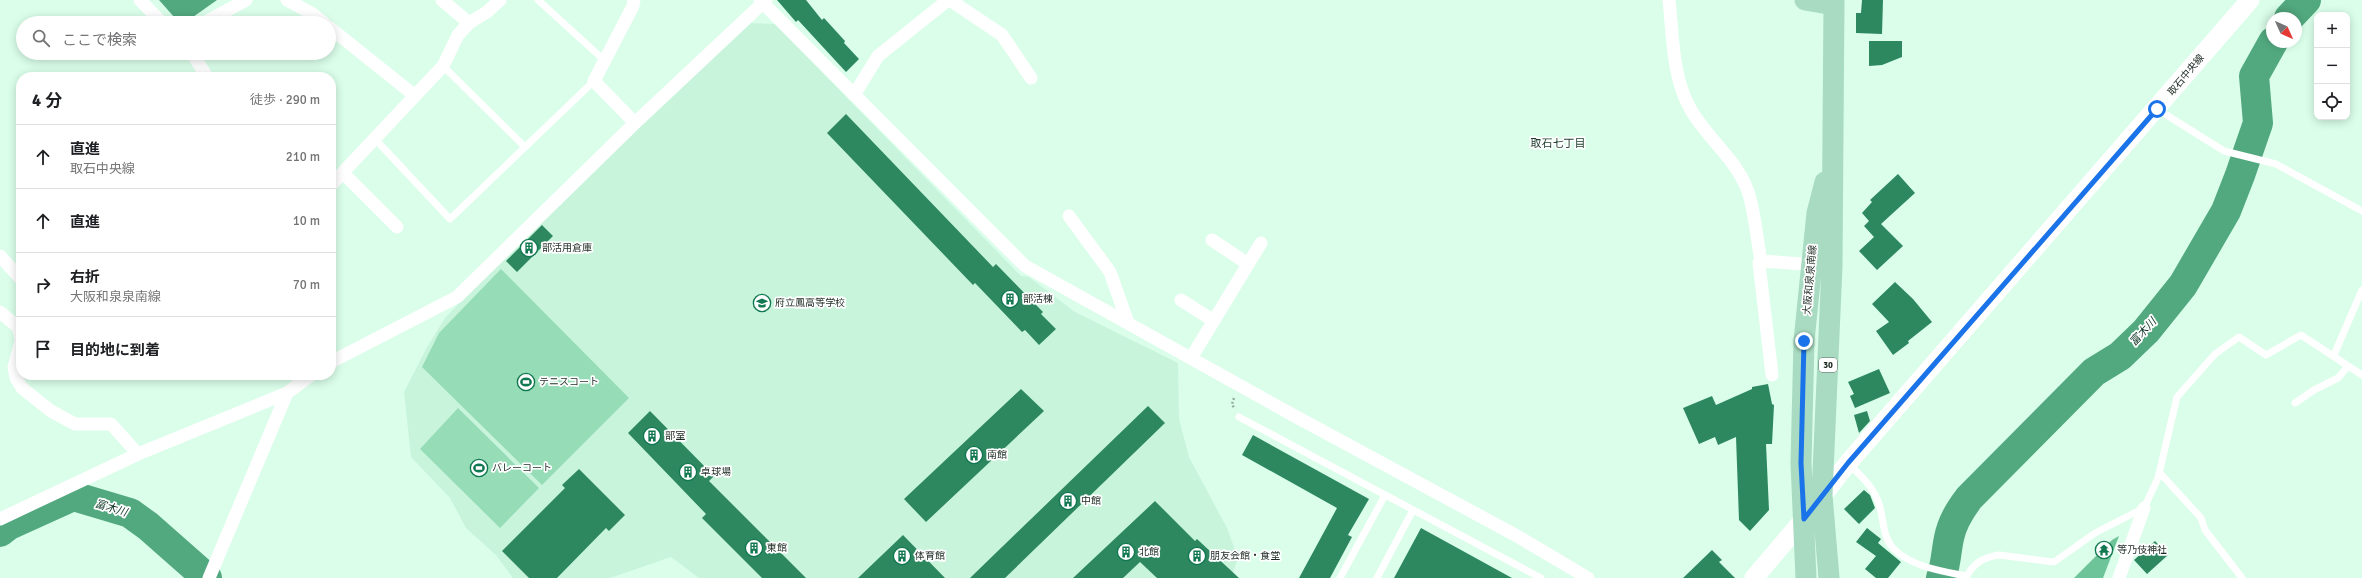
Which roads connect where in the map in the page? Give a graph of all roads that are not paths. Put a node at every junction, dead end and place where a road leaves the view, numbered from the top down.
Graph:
1 (140, 0) edge
2 (246, 0) edge
3 (287, 0) edge
4 (442, 0) edge
5 (500, 0) edge
6 (538, 0) edge
7 (634, 0) edge
8 (949, 0) edge
9 (1669, 0) edge
10 (1804, 0) edge
11 (2250, 0) edge
12 (763, 1) edge
13 (1834, 3) edge
14 (155, 16) edge
15 (217, 16) edge
16 (315, 16) edge
17 (468, 23) junction
18 (336, 33) edge
19 (196, 60) edge
20 (605, 61) junction
21 (443, 66) junction
22 (204, 72) edge
23 (1031, 78) dead end
24 (594, 81) junction
25 (854, 95) junction
26 (414, 96) junction
27 (2157, 109) junction
28 (635, 123) junction
29 (375, 139) junction
30 (524, 146) junction
31 (1833, 152) junction
32 (343, 173) junction
33 (336, 180) edge
34 (2362, 211) edge
35 (1069, 216) dead end
36 (397, 227) dead end
37 (1212, 240) dead end
38 (1261, 243) dead end
39 (0, 256) edge
40 (1761, 260) junction
41 (1248, 264) junction
42 (1811, 264) junction
43 (16, 266) edge
44 (1832, 266) junction
45 (2362, 290) edge
46 (1181, 300) dead end
47 (0, 312) edge
48 (1214, 321) junction
49 (1128, 323) junction
50 (16, 325) edge
51 (2334, 355) junction
52 (1191, 358) junction
53 (16, 359) edge
54 (336, 359) edge
55 (2348, 366) junction
56 (1772, 375) dead end
57 (2362, 375) edge
58 (16, 378) edge
59 (17, 380) edge
60 (301, 380) edge
61 (287, 393) junction
62 (2296, 404) dead end
63 (1239, 417) dead end
64 (138, 454) junction
65 (1848, 463) junction
66 (2160, 473) junction
67 (1385, 495) junction
68 (1822, 495) junction
69 (2144, 508) junction
70 (1413, 510) junction
71 (0, 519) edge
72 (1804, 519) junction
73 (1582, 576) edge
74 (1966, 577) edge
75 (209, 578) edge
76 (1340, 578) edge
77 (1377, 578) edge
78 (1541, 578) edge
79 (1754, 578) edge
80 (1806, 578) edge
81 (1829, 578) edge
82 (2119, 578) edge
83 (2242, 578) edge

1 - 14 street
2 - 15 street
3 - 16 street
4 - 17 street
5 - 17 street
6 - 20 lane
7 - 20 street
8 - 23 street
8 - 25 street
9 - 40 street
10 - 13 main road, 大阪和泉泉南線 / 30
11 - 27 street, 取石中央線
12 - 25 street
12 - 28 street
13 - 31 main road, 大阪和泉泉南線 / 30
17 - 21 street
18 - 26 street
19 - 22 street
20 - 24 street
21 - 26 street
21 - 30 lane
24 - 28 street
24 - 30 lane
25 - 49 street
26 - 29 street
27 - 34 lane
27 - 65 street, 取石中央線
28 - 54 street
29 - 30 lane
29 - 32 street
31 - 42 main road, 大阪和泉泉南線 / 30
31 - 44 main road, 大阪和泉泉南線 / 30
32 - 33 street
32 - 36 street
35 - 49 street
37 - 41 street
38 - 41 street
39 - 43 street
40 - 42 street
40 - 56 street
41 - 48 street
42 - 44 street
42 - 72 main road, 大阪和泉泉南線 / 30
44 - 68 main road, 大阪和泉泉南線 / 30
45 - 51 lane
46 - 48 street
47 - 50 street
48 - 52 street
49 - 52 street
51 - 55 lane
51 - 66 lane
52 - 73 street
53 - 58 street
55 - 57 lane
55 - 62 lane
59 - 64 street
60 - 61 street
61 - 64 street
61 - 75 street
63 - 67 lane
64 - 71 street
65 - 68 street, 取石中央線
65 - 74 lane
66 - 69 lane
66 - 83 lane
67 - 70 lane
67 - 76 lane
68 - 72 street, 取石中央線
68 - 81 main road, 大阪和泉泉南線 / 30
69 - 74 lane
69 - 82 street
70 - 77 lane
70 - 78 lane
72 - 79 street, 取石中央線
72 - 80 main road, 大阪和泉泉南線 / 30

